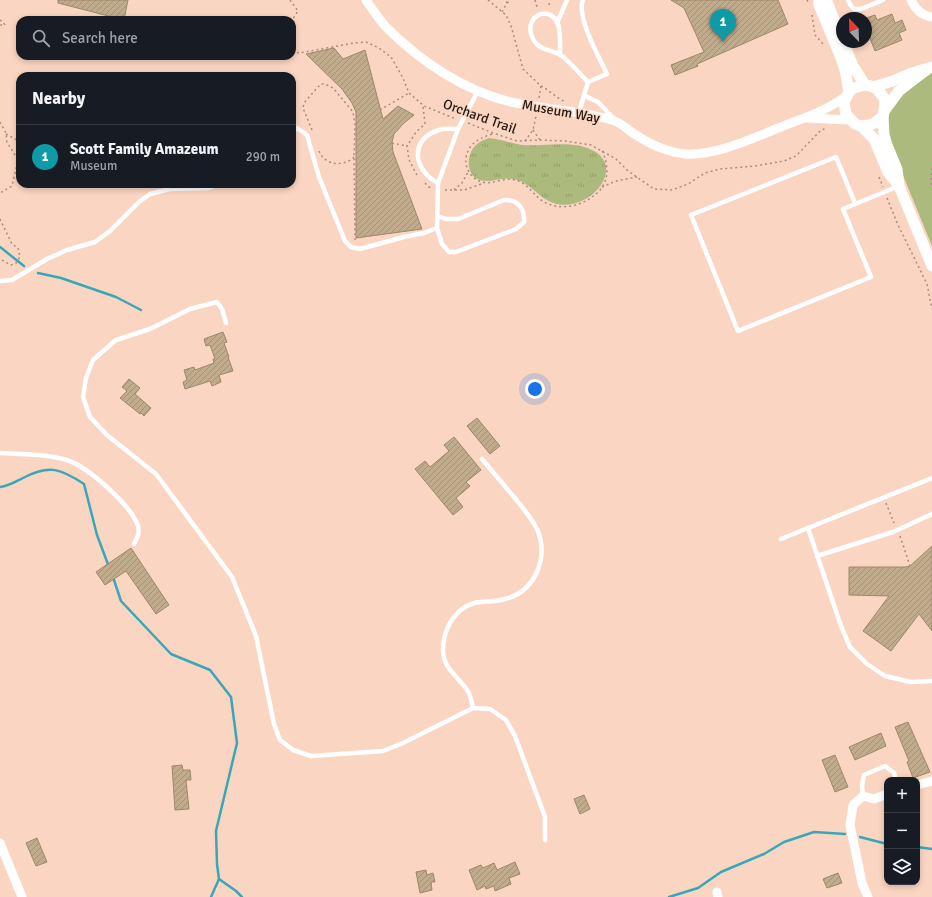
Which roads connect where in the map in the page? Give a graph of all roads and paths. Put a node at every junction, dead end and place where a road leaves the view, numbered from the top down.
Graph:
1 (290, 0) edge
2 (366, 0) edge
3 (488, 0) edge
4 (506, 0) edge
5 (511, 0) edge
6 (535, 0) edge
7 (550, 0) edge
8 (567, 0) edge
9 (583, 0) edge
10 (807, 0) edge
11 (823, 0) edge
12 (848, 0) edge
13 (883, 0) edge
14 (911, 0) edge
15 (814, 2) edge
16 (507, 3) junction
17 (549, 5) dead end
18 (537, 6) dead end
19 (811, 9) dead end
20 (502, 12) junction
21 (295, 16) edge
22 (932, 17) edge
23 (0, 20) edge
24 (557, 23) junction
25 (836, 24) edge
26 (0, 26) edge
27 (826, 47) dead end
28 (846, 48) edge
29 (296, 52) edge
30 (560, 54) junction
31 (931, 67) edge
32 (588, 82) junction
33 (541, 86) junction
34 (869, 86) junction
35 (478, 91) junction
36 (409, 93) junction
37 (848, 94) junction
38 (585, 96) junction
39 (568, 102) dead end
40 (423, 105) junction
41 (538, 106) junction
42 (380, 110) dead end
43 (579, 112) junction
44 (884, 113) junction
45 (803, 118) junction
46 (850, 120) junction
47 (615, 121) junction
48 (0, 122) edge
49 (462, 122) junction
50 (861, 126) junction
51 (831, 128) dead end
52 (296, 129) edge
53 (458, 129) junction
54 (533, 130) junction
55 (6, 133) junction
56 (493, 133) junction
57 (314, 136) dead end
58 (16, 139) edge
59 (540, 140) junction
60 (525, 141) junction
61 (392, 143) dead end
62 (407, 146) junction
63 (319, 150) dead end
64 (602, 150) junction
65 (16, 155) edge
66 (354, 157) junction
67 (932, 168) edge
68 (16, 171) edge
69 (468, 172) junction
70 (877, 173) dead end
71 (637, 177) junction
72 (420, 178) dead end
73 (425, 183) dead end
74 (438, 183) junction
75 (484, 183) junction
76 (899, 186) junction
77 (932, 187) edge
78 (208, 188) edge
79 (601, 188) junction
80 (438, 189) junction
81 (454, 190) junction
82 (884, 192) junction
83 (0, 193) edge
84 (854, 203) junction
85 (438, 216) junction
86 (0, 219) edge
87 (438, 228) junction
88 (355, 248) junction
89 (0, 260) edge
90 (932, 266) edge
91 (0, 281) edge
92 (932, 309) edge
93 (226, 323) dead end
94 (0, 453) edge
95 (482, 459) dead end
96 (932, 478) edge
97 (884, 497) junction
98 (932, 514) edge
99 (808, 528) junction
100 (898, 531) junction
101 (782, 539) dead end
102 (134, 544) dead end
103 (817, 556) junction
104 (910, 566) dead end
105 (932, 681) edge
106 (474, 708) junction
107 (895, 777) edge
108 (932, 781) edge
109 (920, 784) edge
110 (884, 795) edge
111 (863, 796) junction
112 (545, 840) dead end
113 (0, 843) edge
114 (22, 897) edge
115 (868, 897) edge

1 - 21 path
2 - 35 street, Museum Way
3 - 20 path
4 - 16 path
5 - 16 path
6 - 18 path
7 - 17 path
8 - 24 lane
9 - 32 lane
10 - 15 path
11 - 25 street
12 - 13 lane
14 - 22 street
15 - 37 street
16 - 20 path
19 - 27 path
20 - 33 path
23 - 26 path
24 - 30 lane
24 - 30 lane
28 - 34 street
29 - 36 path, Orchard Trail
30 - 32 lane
31 - 34 street
31 - 44 street
32 - 38 lane
33 - 39 path
33 - 41 path
34 - 37 street
34 - 44 street
35 - 41 street, Museum Way
35 - 49 lane
36 - 40 path, Orchard Trail
36 - 42 path
37 - 45 street
37 - 46 street
38 - 43 lane
38 - 47 lane
40 - 49 path, Orchard Trail
40 - 62 path
41 - 43 street, Museum Way
41 - 54 path
43 - 47 street, Museum Way
44 - 50 street
44 - 76 street
45 - 46 street, Museum Way
45 - 47 street, Museum Way
46 - 50 street
48 - 55 path
49 - 53 lane
49 - 56 path, Orchard Trail
50 - 76 street
51 - 71 path, Orchard Trail
52 - 88 lane
53 - 74 lane
53 - 74 lane
54 - 59 path
54 - 60 path
55 - 58 path
55 - 65 path
56 - 60 path, Orchard Trail
56 - 69 path
57 - 66 path
59 - 60 path, Orchard Trail
59 - 64 path, Orchard Trail
61 - 62 path
62 - 72 path
63 - 66 path
64 - 71 path, Orchard Trail
64 - 79 path
66 - 88 path
67 - 77 path
68 - 83 path
69 - 75 path
69 - 81 path
70 - 82 path
71 - 79 path
73 - 80 path
74 - 80 lane
75 - 79 path
75 - 81 path
76 - 82 lane
76 - 90 street
78 - 91 lane
80 - 81 path
80 - 85 lane
82 - 84 lane
82 - 92 path
84 - 84 lane
85 - 87 lane
85 - 87 lane
86 - 89 path
87 - 88 lane
93 - 106 lane
94 - 102 lane
95 - 106 lane
96 - 97 lane
97 - 99 lane
97 - 100 path
98 - 100 lane
99 - 101 lane
99 - 103 lane
100 - 103 lane
100 - 104 path
103 - 105 lane
106 - 112 lane
107 - 111 lane
108 - 109 street
110 - 111 street
111 - 115 street
113 - 114 street

